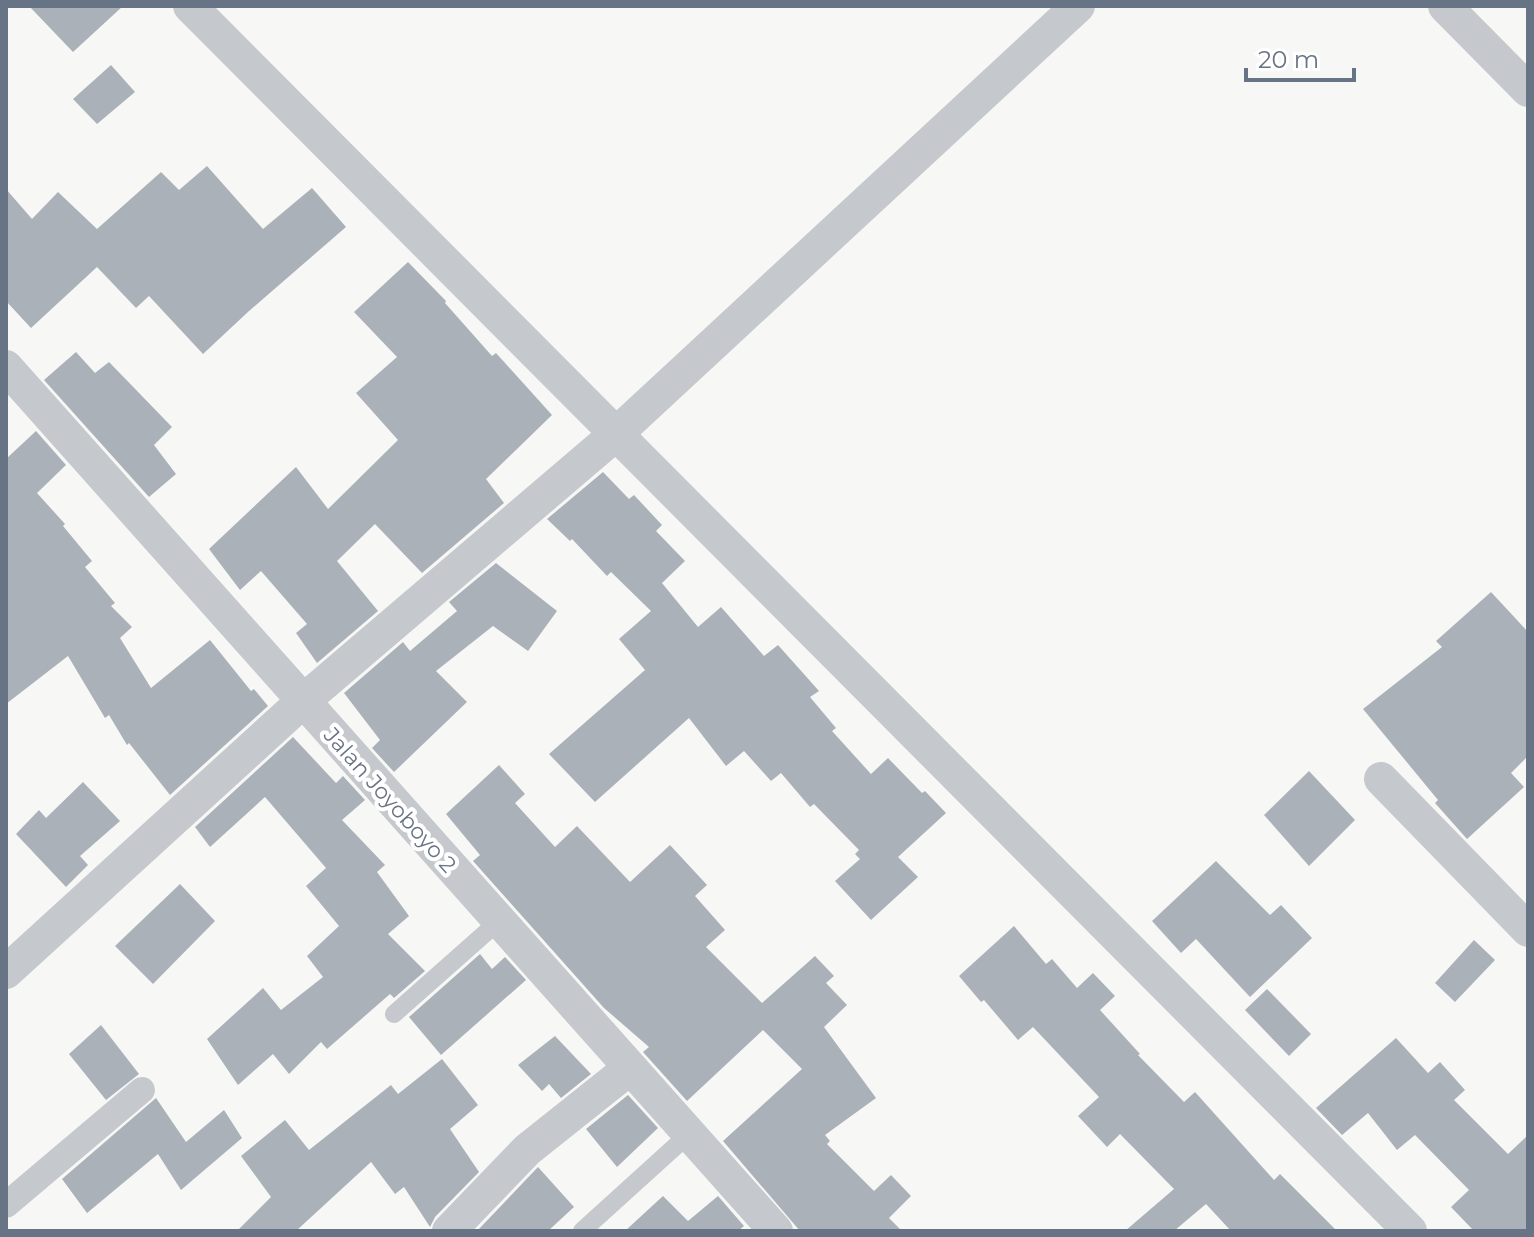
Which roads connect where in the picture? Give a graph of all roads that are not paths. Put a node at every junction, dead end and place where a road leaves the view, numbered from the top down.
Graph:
1 (190, 6) edge
2 (1078, 6) edge
3 (1445, 6) edge
4 (1528, 90) edge
5 (6, 367) edge
6 (616, 434) junction
7 (302, 702) junction
8 (1381, 779) dead end
9 (499, 921) junction
10 (1528, 930) edge
11 (6, 972) edge
12 (394, 1014) dead end
13 (630, 1068) junction
14 (142, 1090) dead end
15 (689, 1134) junction
16 (6, 1205) edge
17 (769, 1229) edge
18 (449, 1231) edge
19 (582, 1231) edge
20 (1410, 1231) edge

1 - 6 street
2 - 6 street
3 - 4 street
5 - 7 street, Jalan Joyoboyo 2
6 - 7 street
6 - 20 street
7 - 9 street, Jalan Joyoboyo 2
7 - 11 street
8 - 10 street
9 - 12 lane
9 - 13 street, Jalan Joyoboyo 2
13 - 15 street, Jalan Joyoboyo 2
13 - 18 street
14 - 16 street
15 - 17 street, Jalan Joyoboyo 2
15 - 19 lane

